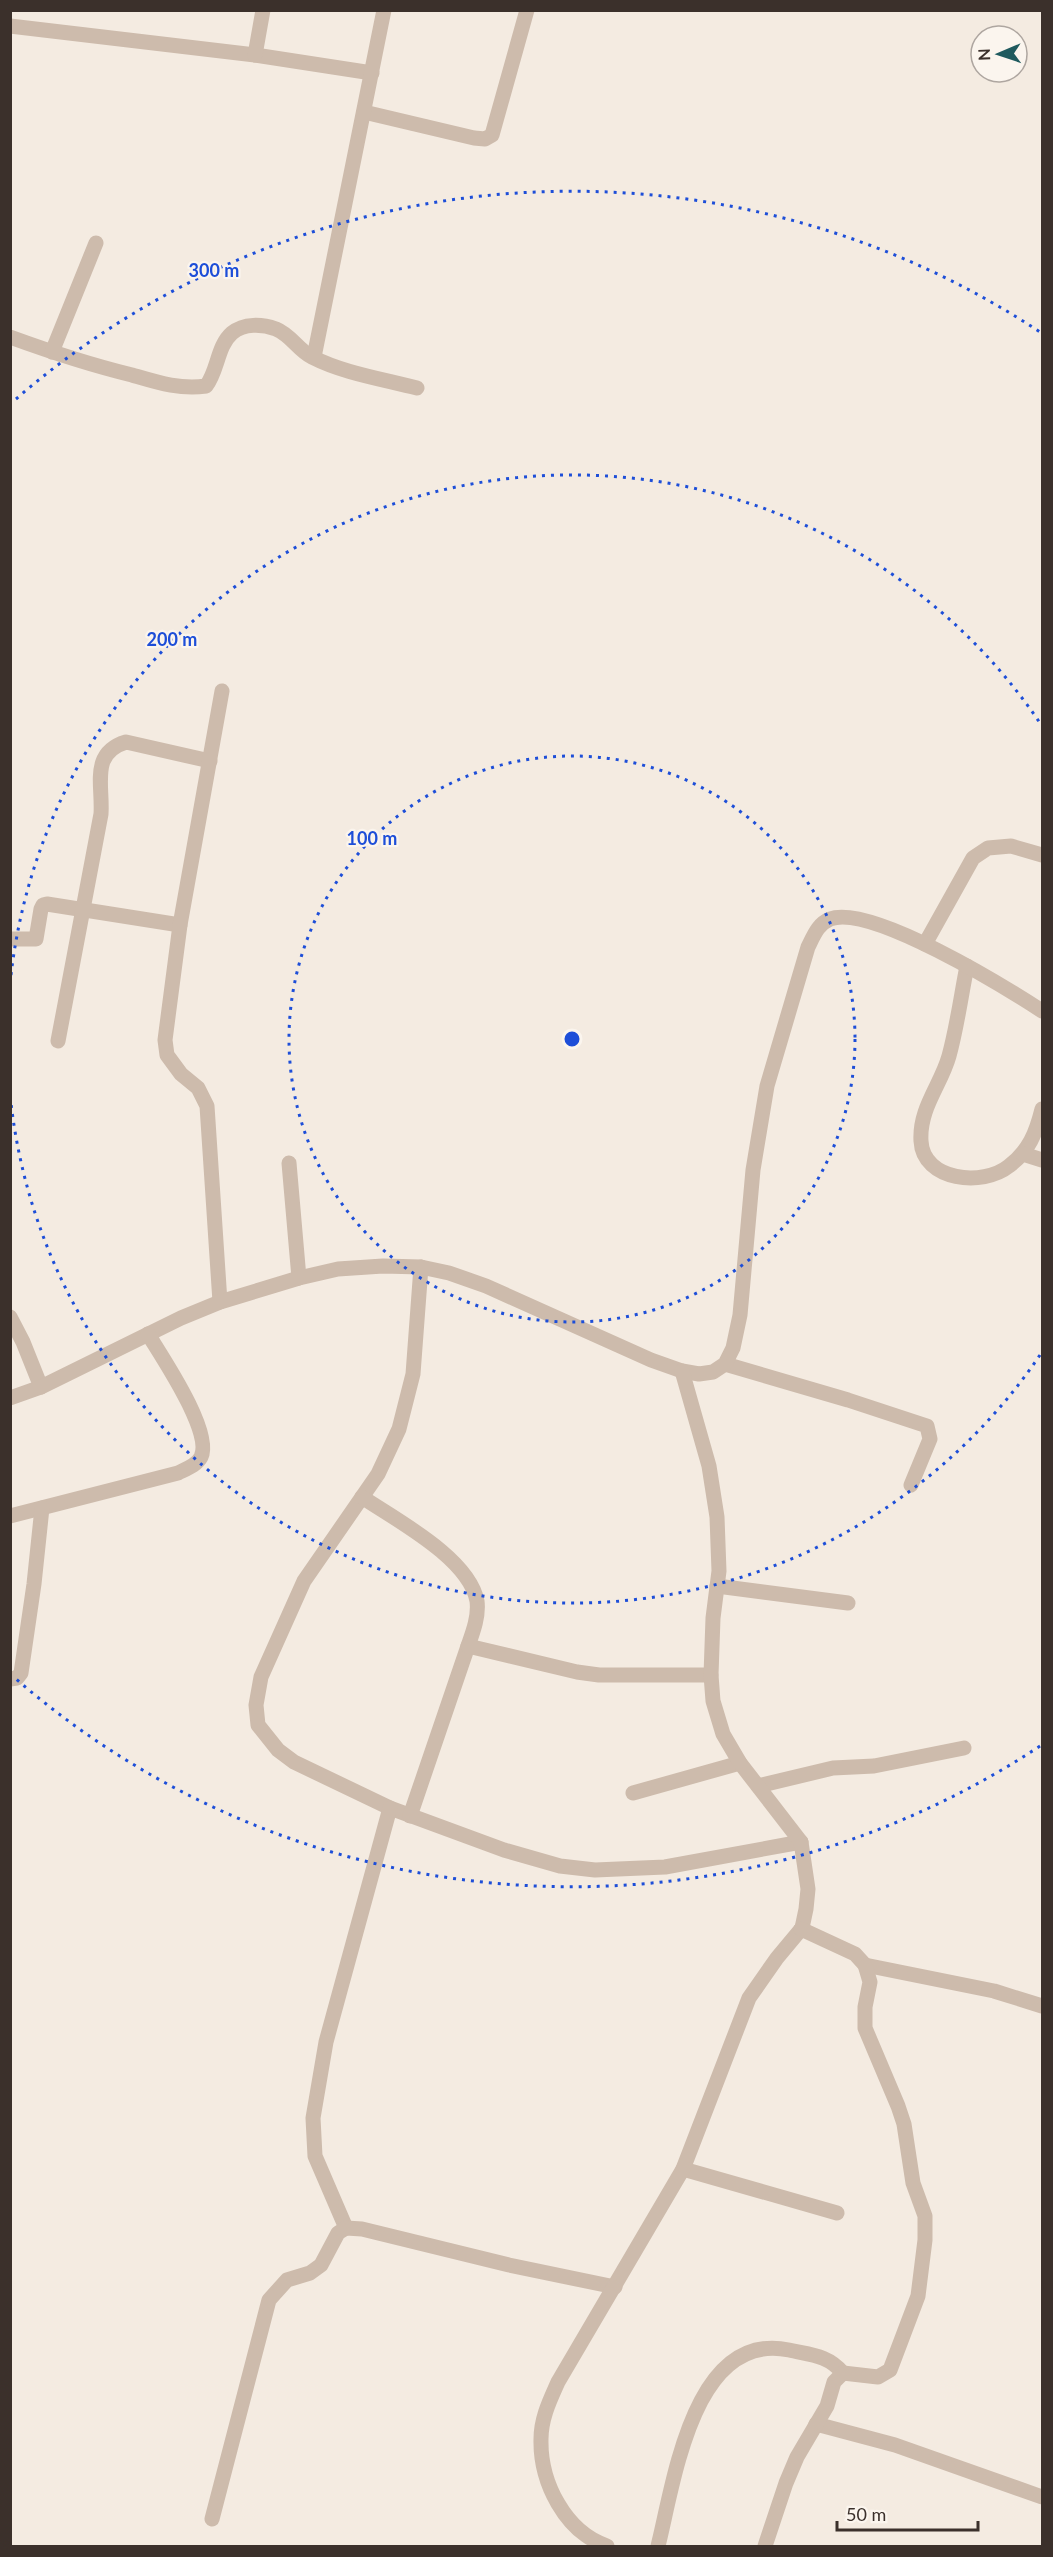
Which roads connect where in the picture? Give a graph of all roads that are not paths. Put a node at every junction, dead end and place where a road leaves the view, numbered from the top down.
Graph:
1 (263, 10) edge
2 (384, 10) edge
3 (527, 10) edge
4 (10, 26) edge
5 (255, 55) junction
6 (372, 74) junction
7 (364, 112) junction
8 (96, 243) dead end
9 (10, 337) edge
10 (52, 352) junction
11 (314, 357) junction
12 (417, 388) dead end
13 (222, 691) dead end
14 (210, 761) junction
15 (1042, 855) edge
16 (83, 910) junction
17 (180, 925) junction
18 (10, 939) edge
19 (925, 944) junction
20 (967, 966) junction
21 (1042, 1011) edge
22 (58, 1041) dead end
23 (1042, 1109) edge
24 (1023, 1154) junction
25 (1042, 1160) edge
26 (289, 1163) dead end
27 (421, 1268) junction
28 (299, 1278) junction
29 (220, 1302) junction
30 (10, 1317) edge
31 (148, 1334) junction
32 (725, 1364) junction
33 (682, 1371) junction
34 (41, 1387) junction
35 (10, 1398) edge
36 (911, 1485) dead end
37 (362, 1497) junction
38 (42, 1508) junction
39 (10, 1516) edge
40 (717, 1586) junction
41 (848, 1603) dead end
42 (468, 1646) junction
43 (711, 1675) junction
44 (10, 1679) edge
45 (964, 1748) dead end
46 (740, 1763) junction
47 (758, 1786) junction
48 (633, 1793) dead end
49 (390, 1808) junction
50 (410, 1816) junction
51 (801, 1842) junction
52 (801, 1929) junction
53 (865, 1965) junction
54 (1042, 2006) edge
55 (683, 2169) junction
56 (837, 2212) dead end
57 (346, 2228) junction
58 (615, 2287) junction
59 (843, 2373) junction
60 (816, 2424) junction
61 (1042, 2497) edge
62 (212, 2519) dead end
63 (607, 2547) edge
64 (658, 2547) edge
65 (765, 2547) edge

1 - 5 street
2 - 6 street
3 - 7 street
4 - 5 street
5 - 6 street
6 - 7 street
7 - 11 street
8 - 10 street
9 - 10 street
10 - 11 street
11 - 12 street
13 - 14 street
14 - 16 street
14 - 17 street
15 - 19 street
16 - 17 street
16 - 18 street
16 - 22 street
17 - 29 street
19 - 20 street
19 - 32 street
20 - 21 street
20 - 24 street
23 - 24 street
24 - 25 street
26 - 28 street
27 - 28 street
27 - 33 street
27 - 37 street
28 - 29 street
29 - 31 street
30 - 34 street
31 - 34 street
31 - 38 street
32 - 33 street
32 - 36 street
33 - 40 street
34 - 35 street
37 - 42 street
37 - 49 street
38 - 39 street
38 - 44 street
40 - 41 street
40 - 43 street
42 - 43 street
42 - 50 street
43 - 46 street
45 - 47 street
46 - 47 street
46 - 48 street
47 - 51 street
49 - 50 street
49 - 57 street
50 - 51 street
51 - 52 street
52 - 53 street
52 - 55 street
53 - 54 street
53 - 59 street
55 - 56 street
55 - 58 street
57 - 58 street
57 - 62 street
58 - 63 street
59 - 60 street
59 - 64 street
60 - 61 street
60 - 65 street

